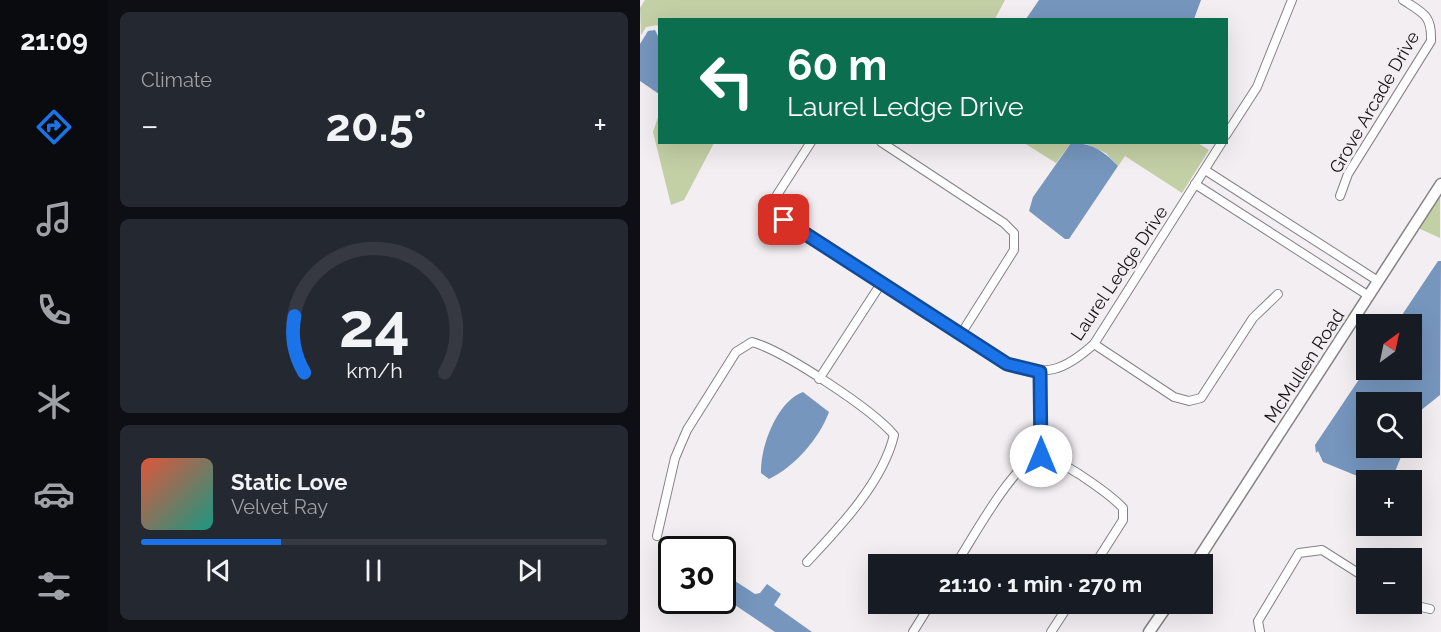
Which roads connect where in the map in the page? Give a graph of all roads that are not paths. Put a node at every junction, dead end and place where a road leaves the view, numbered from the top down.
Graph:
1 (1292, 0) edge
2 (1403, 0) edge
3 (1228, 132) edge
4 (810, 144) edge
5 (884, 144) edge
6 (1221, 144) edge
7 (1205, 170) junction
8 (1195, 184) junction
9 (1441, 184) edge
10 (1340, 195) dead end
11 (1378, 281) junction
12 (882, 282) junction
13 (1278, 294) dead end
14 (1369, 296) junction
15 (961, 333) junction
16 (1094, 344) junction
17 (1040, 372) junction
18 (819, 379) junction
19 (1041, 456) junction
20 (657, 536) dead end
21 (962, 554) edge
22 (1101, 554) edge
23 (1201, 554) edge
24 (807, 562) dead end
25 (1356, 572) edge
26 (1422, 607) edge
27 (1430, 609) dead end
28 (924, 614) edge
29 (1062, 614) edge
30 (1162, 614) edge
31 (1164, 614) edge
32 (913, 632) edge
33 (1051, 632) edge
34 (1149, 632) edge
35 (1155, 632) edge
36 (1260, 632) edge

1 - 3 street
2 - 10 street, Grove Arcade Drive
4 - 12 street
5 - 15 street
6 - 7 street, Laurel Ledge Drive
7 - 8 street, Laurel Ledge Drive
7 - 11 street
8 - 14 street
8 - 16 street, Laurel Ledge Drive
9 - 11 street, McMullen Road
11 - 14 street, McMullen Road
12 - 15 street
12 - 18 street
13 - 16 street
14 - 23 street, McMullen Road
15 - 17 street
16 - 17 street, Laurel Ledge Drive
17 - 19 street
18 - 20 street
18 - 24 street
19 - 21 street
19 - 22 street
25 - 36 street
26 - 27 street
28 - 32 street
29 - 33 street
30 - 34 street
31 - 35 street

